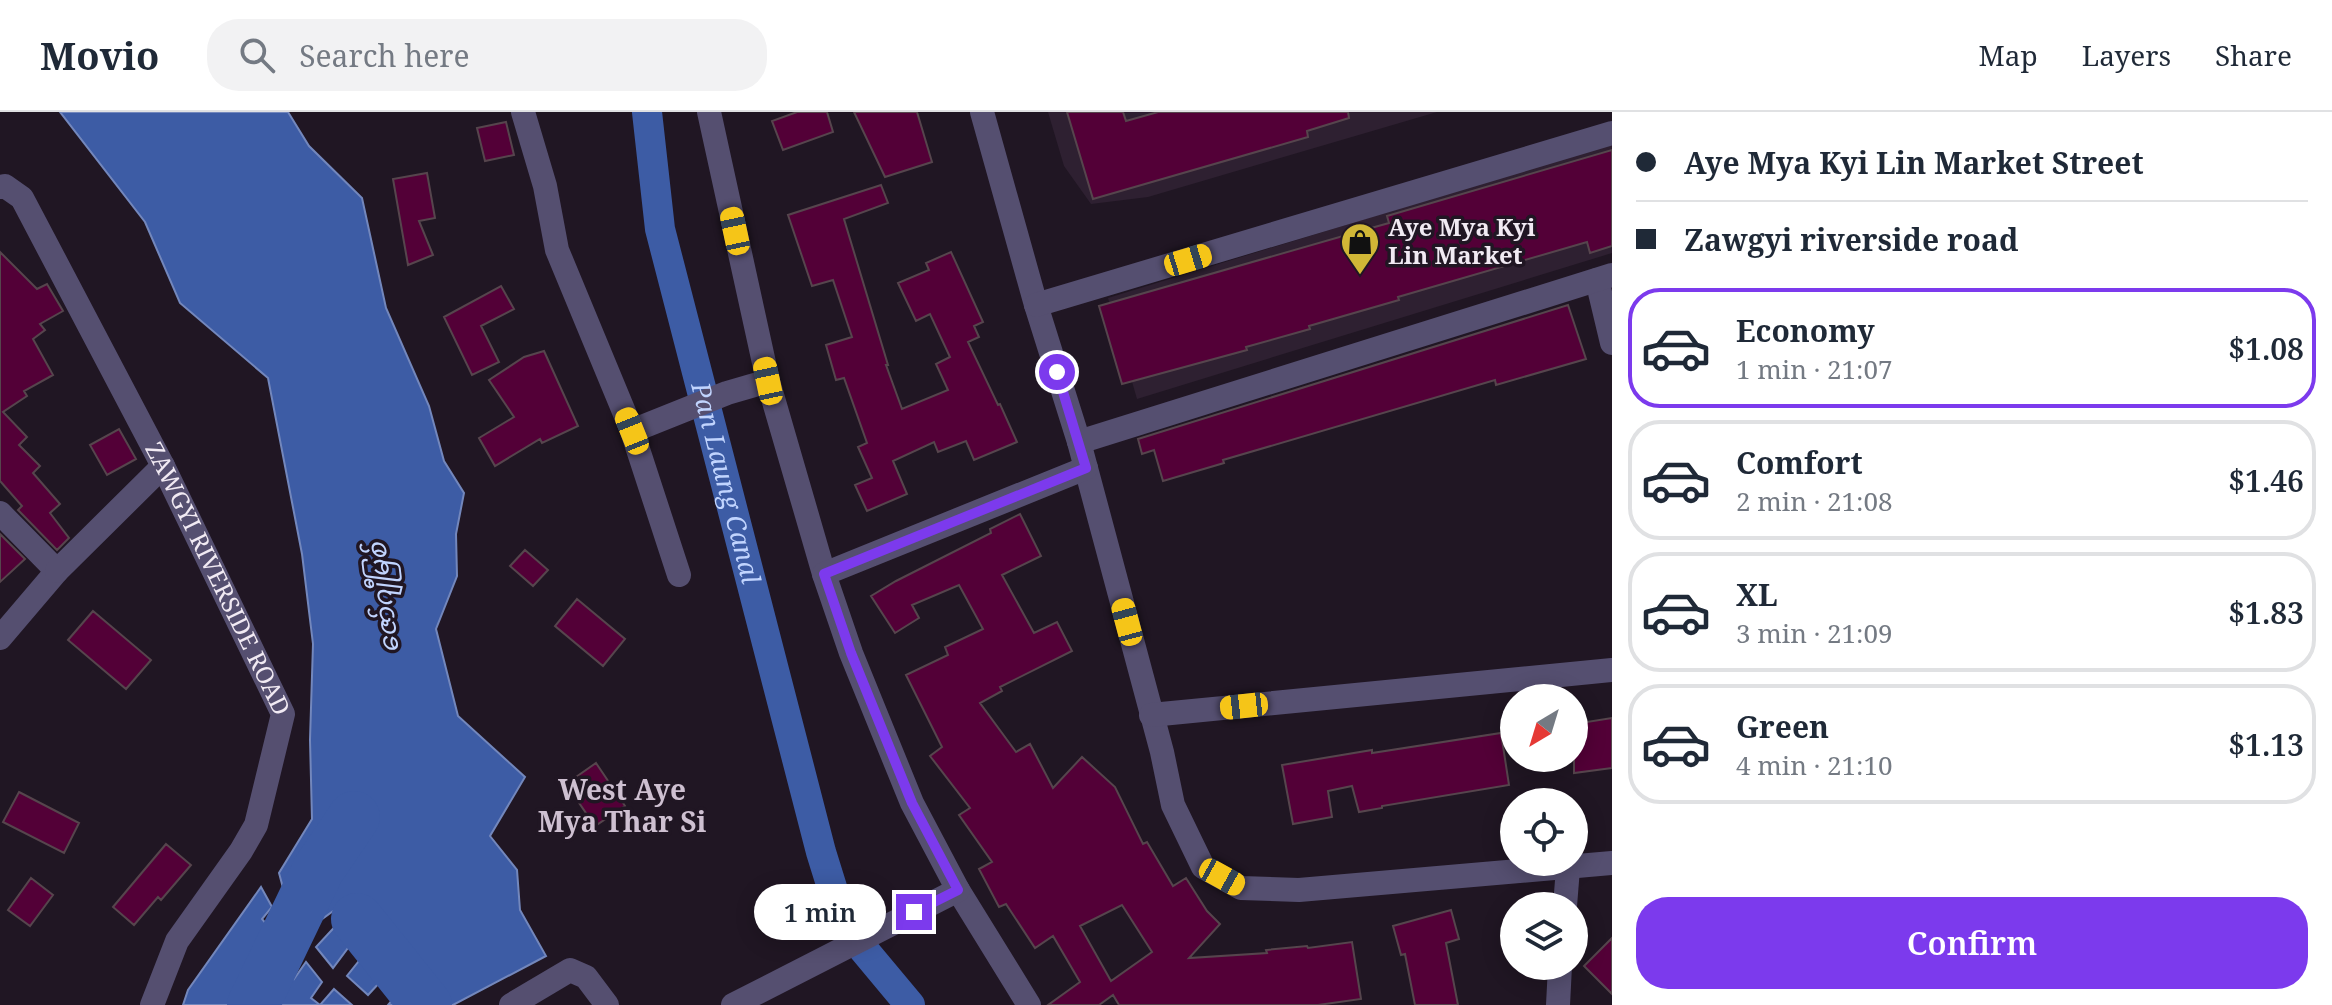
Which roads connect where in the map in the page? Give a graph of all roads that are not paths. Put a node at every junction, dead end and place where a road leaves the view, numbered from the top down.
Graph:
1 (523, 112) edge
2 (709, 112) edge
3 (982, 112) edge
4 (1612, 133) edge
5 (0, 187) edge
6 (1605, 278) edge
7 (1036, 305) junction
8 (1612, 343) edge
9 (768, 381) junction
10 (632, 431) junction
11 (1079, 442) junction
12 (163, 466) junction
13 (1086, 468) junction
14 (0, 513) edge
15 (57, 571) junction
16 (824, 574) junction
17 (679, 575) dead end
18 (0, 638) edge
19 (1612, 670) edge
20 (1151, 715) junction
21 (1612, 863) edge
22 (1588, 866) edge
23 (1500, 874) edge
24 (958, 890) junction
25 (1559, 980) edge
26 (152, 1005) edge
27 (511, 1005) edge
28 (607, 1005) edge
29 (733, 1005) edge
30 (1029, 1005) edge
31 (1558, 1005) edge

1 - 10 street
2 - 9 street
3 - 7 street
4 - 7 street
5 - 12 street, ZAWGYI RIVERSIDE ROAD
6 - 8 street
6 - 11 street
7 - 11 street
9 - 10 street
9 - 16 street
10 - 17 street
11 - 13 street
12 - 15 street
12 - 26 street, ZAWGYI RIVERSIDE ROAD
13 - 16 street
13 - 20 street
14 - 15 street
15 - 18 street
16 - 24 street
19 - 20 street
20 - 23 street
21 - 22 street
24 - 29 street
24 - 30 street
25 - 31 street
27 - 28 street

